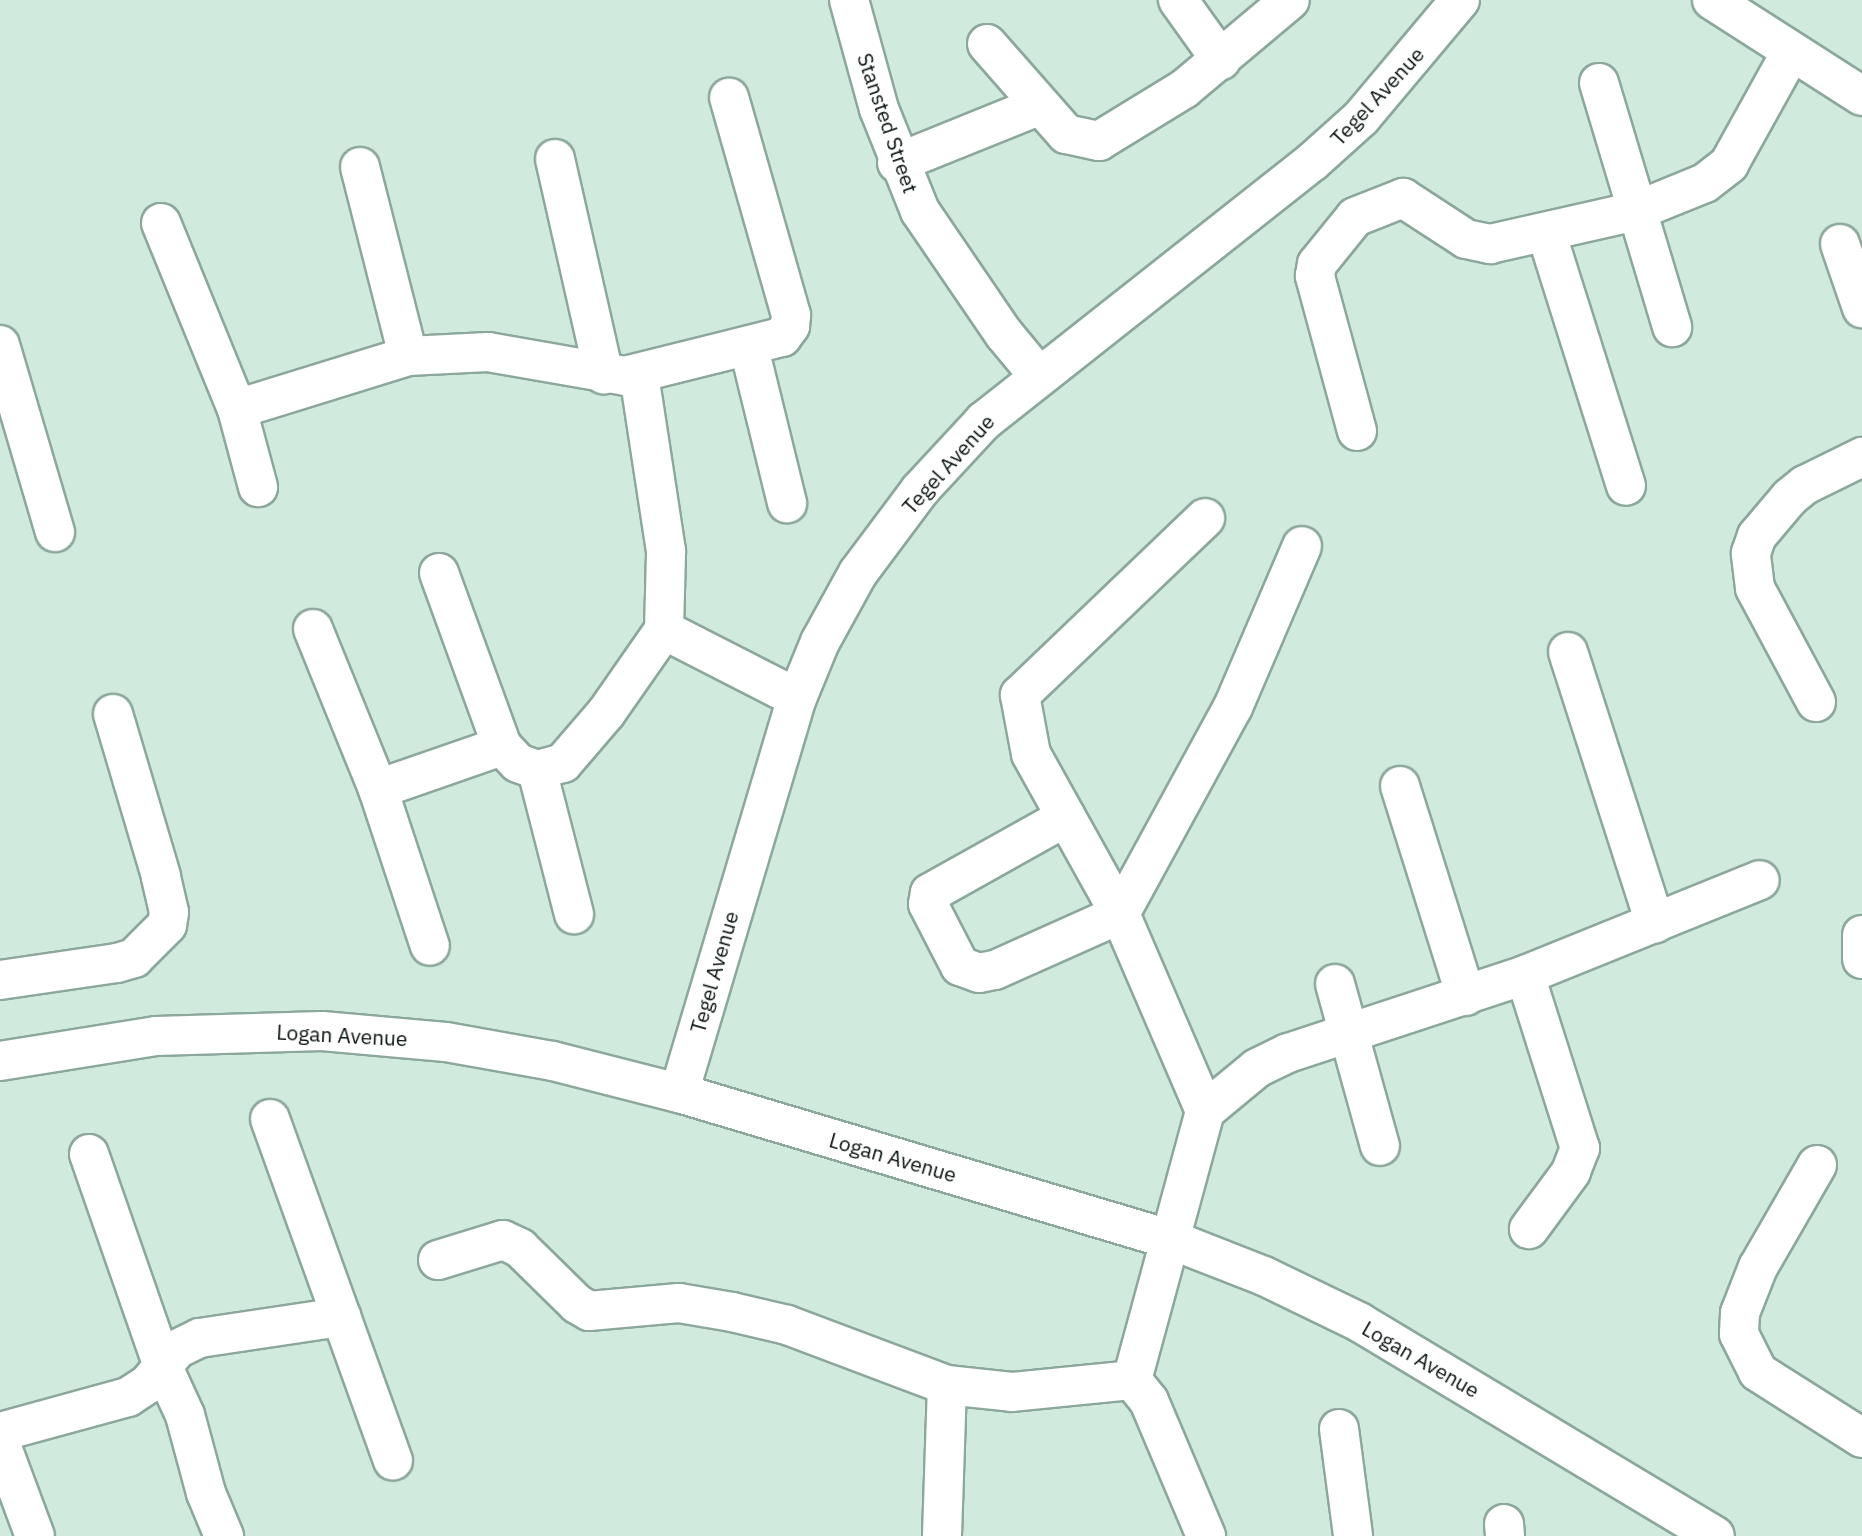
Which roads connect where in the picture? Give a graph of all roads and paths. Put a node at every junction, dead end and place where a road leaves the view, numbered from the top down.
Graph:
1 (849, 0) edge
2 (1178, 0) edge
3 (1290, 0) edge
4 (1460, 0) edge
5 (1712, 0) edge
6 (987, 44) dead end
7 (1791, 52) junction
8 (1222, 60) junction
9 (1599, 83) dead end
10 (1862, 96) edge
11 (729, 98) dead end
12 (1038, 106) junction
13 (555, 159) dead end
14 (897, 163) junction
15 (360, 167) dead end
16 (1636, 211) junction
17 (161, 223) dead end
18 (1546, 232) junction
19 (1840, 244) dead end
20 (1862, 308) edge
21 (1672, 327) dead end
22 (0, 345) edge
23 (749, 348) junction
24 (408, 356) junction
25 (621, 374) junction
26 (1038, 375) junction
27 (237, 409) junction
28 (9, 413) edge
29 (1357, 430) dead end
30 (1862, 457) edge
31 (1626, 486) dead end
32 (258, 487) dead end
33 (787, 503) dead end
34 (1205, 518) dead end
35 (55, 532) dead end
36 (1301, 546) dead end
37 (439, 573) dead end
38 (313, 629) dead end
39 (664, 630) junction
40 (1568, 652) dead end
41 (797, 698) junction
42 (1816, 702) dead end
43 (113, 714) dead end
44 (502, 746) junction
45 (537, 770) junction
46 (1400, 786) dead end
47 (378, 789) junction
48 (1066, 817) junction
49 (1760, 880) dead end
50 (574, 914) dead end
51 (1120, 914) junction
52 (1655, 923) junction
53 (1862, 935) edge
54 (430, 946) dead end
55 (1862, 959) edge
56 (1525, 975) junction
57 (0, 980) edge
58 (1335, 984) dead end
59 (1466, 996) junction
60 (1350, 1035) junction
61 (0, 1060) edge
62 (679, 1093) junction
63 (1205, 1111) junction
64 (270, 1119) dead end
65 (1380, 1146) dead end
66 (89, 1154) dead end
67 (1817, 1165) dead end
68 (1529, 1229) dead end
69 (1171, 1240) junction
70 (438, 1260) dead end
71 (341, 1317) junction
72 (163, 1367) junction
73 (1132, 1380) junction
74 (947, 1385) junction
75 (1339, 1429) dead end
76 (0, 1432) edge
77 (1862, 1438) edge
78 (0, 1442) edge
79 (393, 1461) dead end
80 (35, 1536) edge
81 (224, 1536) edge
82 (942, 1536) edge
83 (1206, 1536) edge
84 (1353, 1536) edge
85 (1715, 1536) edge

1 - 14 street, Stansted Street
2 - 8 street
3 - 8 street
4 - 26 street, Tegel Avenue
5 - 7 street
6 - 12 street
7 - 10 street
7 - 16 street
8 - 12 street
9 - 16 street
11 - 23 street
12 - 14 street
13 - 25 street
14 - 26 street, Stansted Street
15 - 24 street
16 - 18 street
16 - 21 street
17 - 27 street
18 - 29 street
18 - 31 street
19 - 20 street
22 - 28 street
23 - 25 street
23 - 33 street
24 - 25 street
24 - 27 street
25 - 39 street
26 - 41 street, Tegel Avenue
27 - 32 street
28 - 35 street
30 - 42 street
34 - 48 street
36 - 51 street
37 - 44 street
38 - 47 street
39 - 41 street
39 - 45 street
40 - 52 street
41 - 62 street, Tegel Avenue
43 - 57 street
44 - 45 street
44 - 47 street
45 - 50 street
46 - 59 street
47 - 54 street
48 - 51 street
48 - 51 street
49 - 52 street
51 - 63 street
52 - 56 street
53 - 55 street
56 - 59 street
56 - 68 street
58 - 60 street
59 - 60 street
60 - 63 street
60 - 65 street
61 - 62 street, Logan Avenue
62 - 69 street, Logan Avenue
63 - 69 street
64 - 71 street
66 - 72 street
67 - 77 street
69 - 73 street
69 - 85 street, Logan Avenue
70 - 74 street
71 - 72 street
71 - 79 street
72 - 76 street
72 - 81 street
73 - 74 street
73 - 83 street
74 - 82 street
75 - 84 street
78 - 80 street

